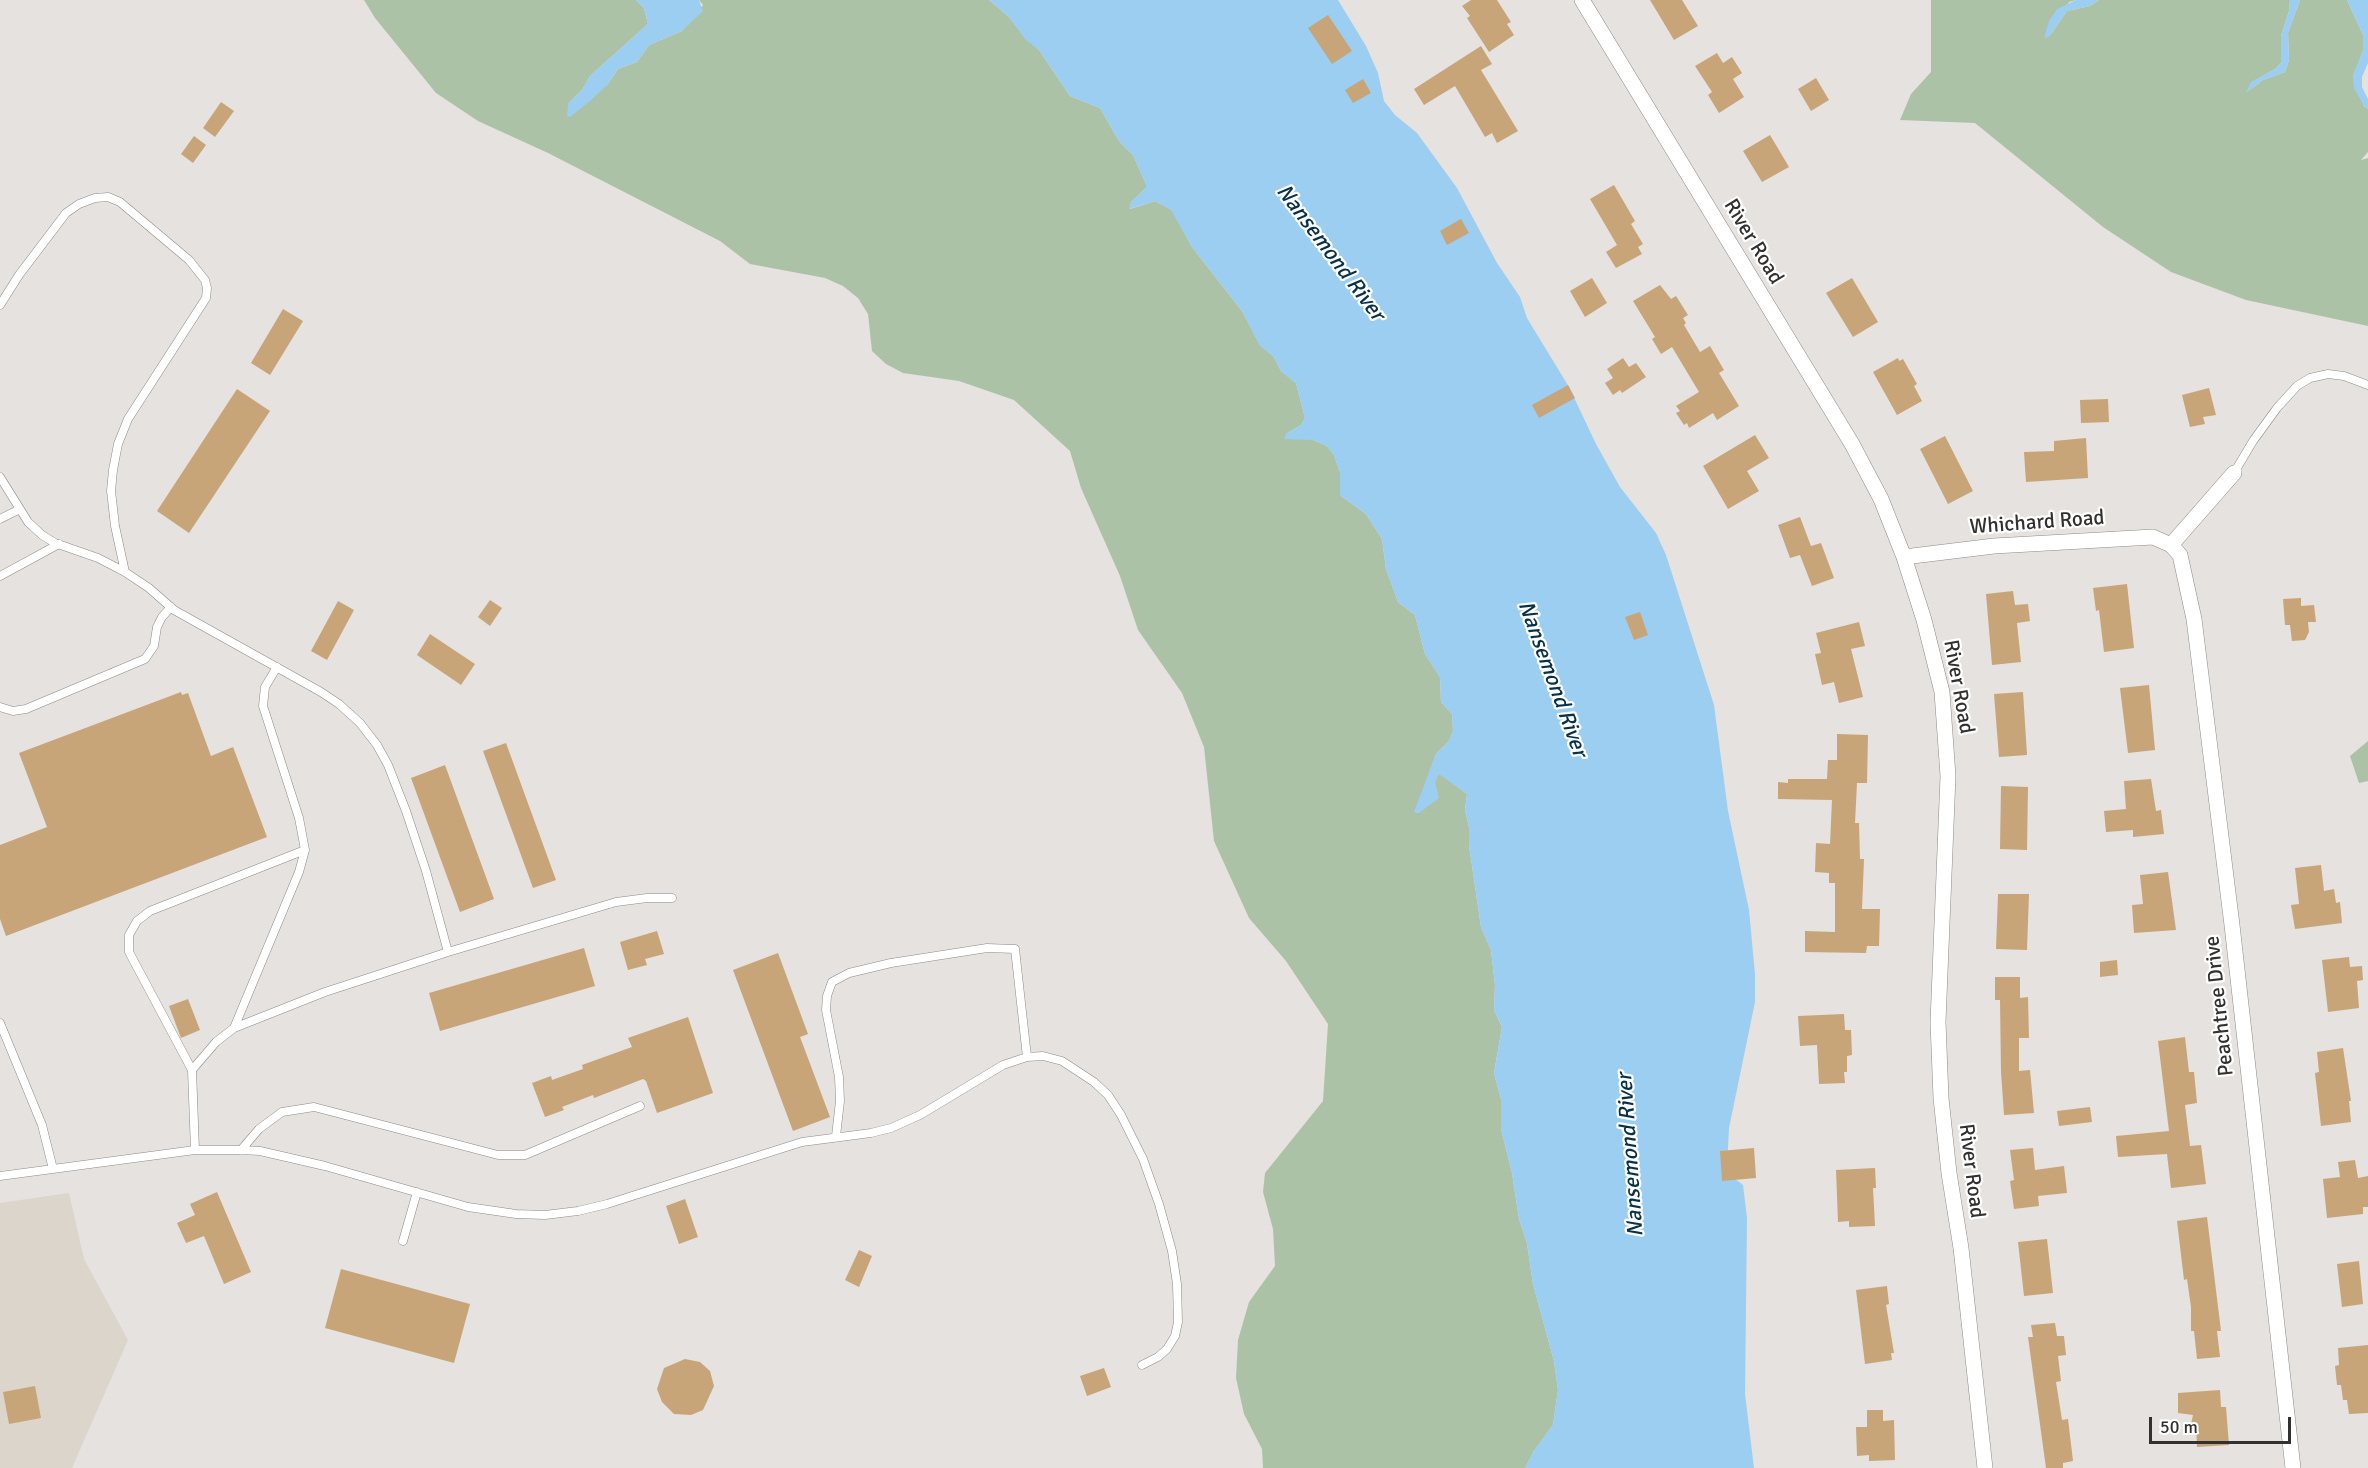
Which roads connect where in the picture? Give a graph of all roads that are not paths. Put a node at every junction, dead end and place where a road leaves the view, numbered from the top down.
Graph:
1 (1582, 0) edge
2 (0, 305) edge
3 (2368, 386) edge
4 (2234, 473) joint
5 (0, 477) edge
6 (20, 509) junction
7 (0, 519) edge
8 (59, 544) junction
9 (2172, 545) junction
10 (1904, 557) junction
11 (125, 572) junction
12 (0, 576) edge
13 (171, 607) junction
14 (277, 667) junction
15 (0, 707) edge
16 (305, 850) junction
17 (672, 898) dead end
18 (448, 952) junction
19 (0, 1023) edge
20 (234, 1028) junction
21 (1027, 1057) junction
22 (192, 1070) junction
23 (640, 1106) dead end
24 (836, 1136) junction
25 (195, 1150) junction
26 (241, 1150) junction
27 (53, 1169) junction
28 (0, 1176) edge
29 (417, 1192) junction
30 (403, 1241) dead end
31 (1142, 1365) dead end
32 (1985, 1468) edge
33 (2293, 1468) edge

1 - 10 street, River Road
2 - 11 lane
3 - 4 lane
4 - 9 street
5 - 6 lane
6 - 7 lane
6 - 8 lane
8 - 11 lane
8 - 12 lane
9 - 10 street, Whichard Road
9 - 33 street, Peachtree Drive
10 - 32 street, River Road
11 - 13 lane
13 - 14 lane
13 - 15 lane
14 - 16 lane
14 - 18 lane
16 - 20 lane
16 - 22 lane
17 - 18 lane
18 - 20 lane
19 - 27 lane
20 - 22 lane
21 - 24 lane
21 - 24 lane
21 - 31 lane
22 - 25 lane
23 - 26 lane
24 - 29 lane
25 - 26 lane
25 - 27 lane
26 - 29 lane
27 - 28 lane
29 - 30 lane

